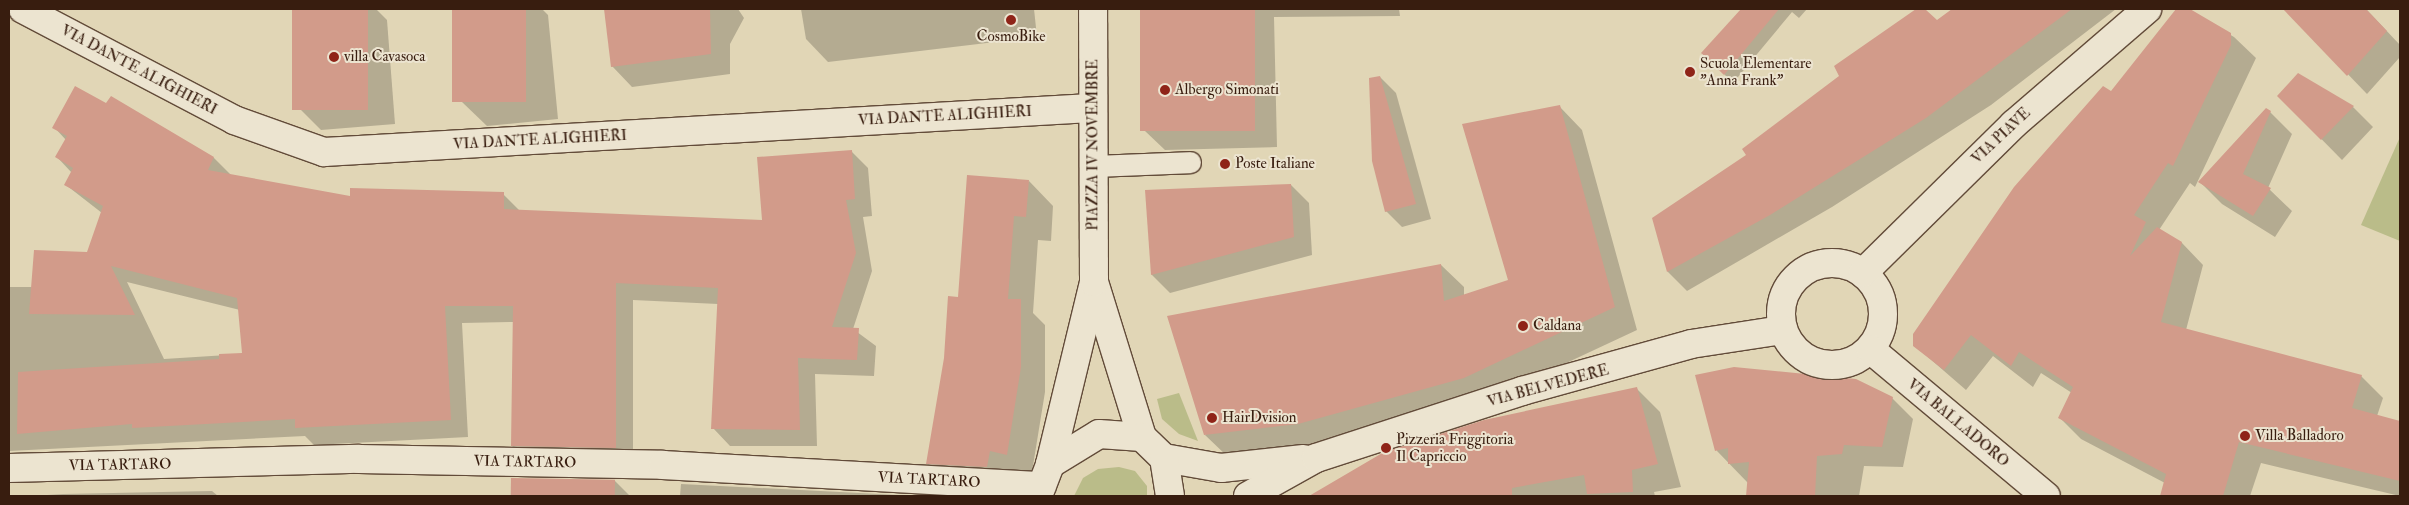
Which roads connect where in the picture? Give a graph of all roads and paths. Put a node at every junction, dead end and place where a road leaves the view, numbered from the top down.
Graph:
1 (23, 9) edge
2 (1093, 9) edge
3 (2147, 9) edge
4 (1091, 108) junction
5 (1190, 162) dead end
6 (1092, 166) junction
7 (1862, 273) junction
8 (1094, 282) junction
9 (1784, 330) junction
10 (1870, 349) junction
11 (1142, 437) junction
12 (1164, 458) junction
13 (1316, 458) junction
14 (9, 468) edge
15 (1043, 482) edge
16 (1170, 496) edge
17 (1248, 496) edge
18 (2046, 496) edge

1 - 4 street, VIA DANTE ALIGHIERI
2 - 4 street, PIAZZA IV NOVEMBRE
3 - 7 street, VIA PIAVE
4 - 6 street, PIAZZA IV NOVEMBRE
5 - 6 lane
6 - 8 street, PIAZZA IV NOVEMBRE
7 - 9 street
7 - 10 street
8 - 11 street, PIAZZA IV NOVEMBRE
8 - 15 street, PIAZZA IV NOVEMBRE
9 - 10 street
9 - 13 street, VIA BELVEDERE
10 - 18 street, VIA BALLADORO
11 - 12 street, PIAZZA IV NOVEMBRE
11 - 15 street
12 - 13 street, VIA BELVEDERE
12 - 16 street
13 - 17 street, VIA BELVEDERE
14 - 15 street, VIA TARTARO

